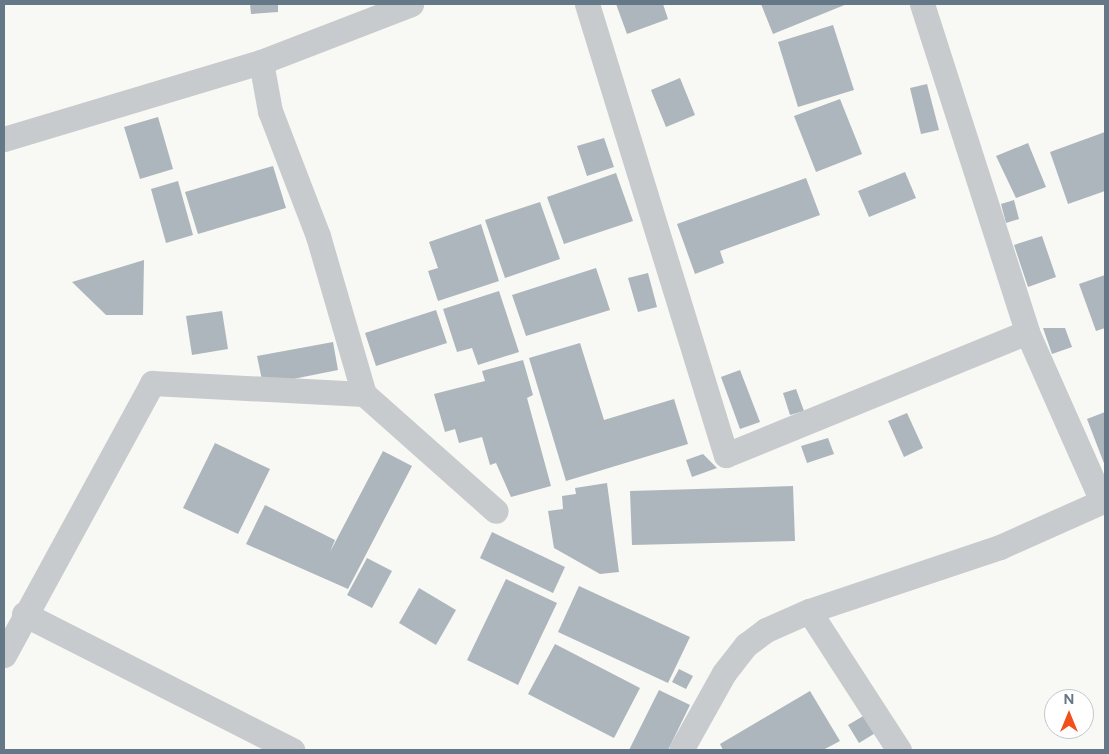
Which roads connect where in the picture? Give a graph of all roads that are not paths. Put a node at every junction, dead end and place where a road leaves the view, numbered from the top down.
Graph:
1 (411, 4) edge
2 (586, 4) edge
3 (922, 4) edge
4 (261, 62) junction
5 (4, 139) edge
6 (1027, 332) junction
7 (364, 394) junction
8 (1104, 500) edge
9 (496, 511) dead end
10 (809, 611) junction
11 (24, 614) junction
12 (4, 655) edge
13 (292, 750) edge
14 (681, 750) edge
15 (899, 750) edge

1 - 4 street
2 - 6 street
3 - 6 street
4 - 5 street
4 - 7 street
6 - 8 street
7 - 9 street
7 - 11 street
8 - 10 street
10 - 14 street
10 - 15 street
11 - 12 street
11 - 13 street

